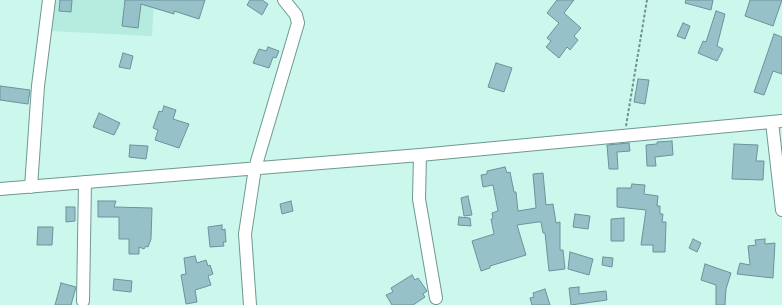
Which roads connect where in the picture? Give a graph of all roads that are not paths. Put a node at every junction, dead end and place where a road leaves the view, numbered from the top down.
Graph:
1 (49, 0) edge
2 (284, 0) edge
3 (777, 121) edge
4 (420, 155) junction
5 (255, 168) junction
6 (85, 182) junction
7 (31, 187) junction
8 (0, 189) edge
9 (782, 210) edge
10 (436, 298) dead end
11 (83, 301) dead end
12 (250, 305) edge

1 - 7 street
2 - 5 street
3 - 4 street
3 - 9 street
4 - 5 street
4 - 10 street
5 - 6 street
5 - 12 street
6 - 7 street
6 - 11 street
7 - 8 street

